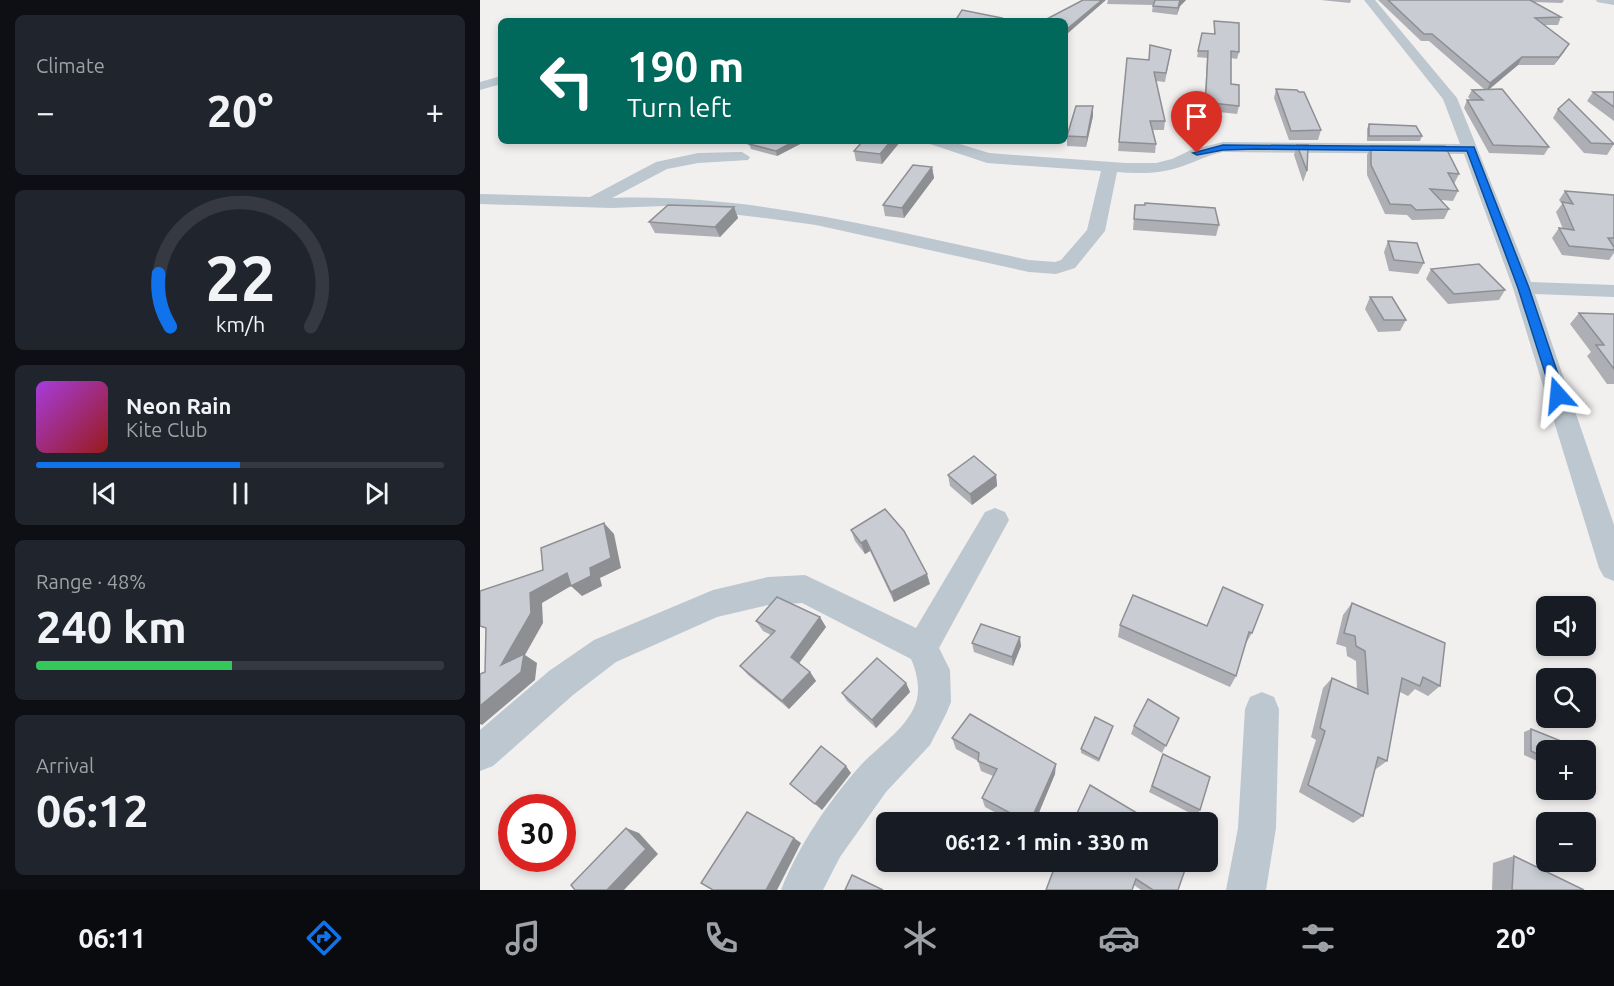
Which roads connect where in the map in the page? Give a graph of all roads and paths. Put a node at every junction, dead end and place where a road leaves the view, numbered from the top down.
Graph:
1 (1369, 0) edge
2 (1601, 0) edge
3 (1614, 2) edge
4 (498, 81) edge
5 (480, 86) edge
6 (944, 144) edge
7 (1471, 149) junction
8 (742, 157) dead end
9 (1110, 167) junction
10 (480, 200) edge
11 (592, 202) junction
12 (1523, 288) junction
13 (1614, 291) edge
14 (995, 520) dead end
15 (1614, 568) edge
16 (922, 648) junction
17 (1262, 709) dead end
18 (480, 753) edge
19 (801, 890) edge
20 (1246, 890) edge

1 - 7 street
2 - 3 street
4 - 5 street
6 - 9 street
7 - 9 street
7 - 12 street
8 - 11 street
9 - 11 street
10 - 11 street
12 - 13 street
12 - 15 street
14 - 16 street
16 - 18 street
16 - 19 street
17 - 20 street

